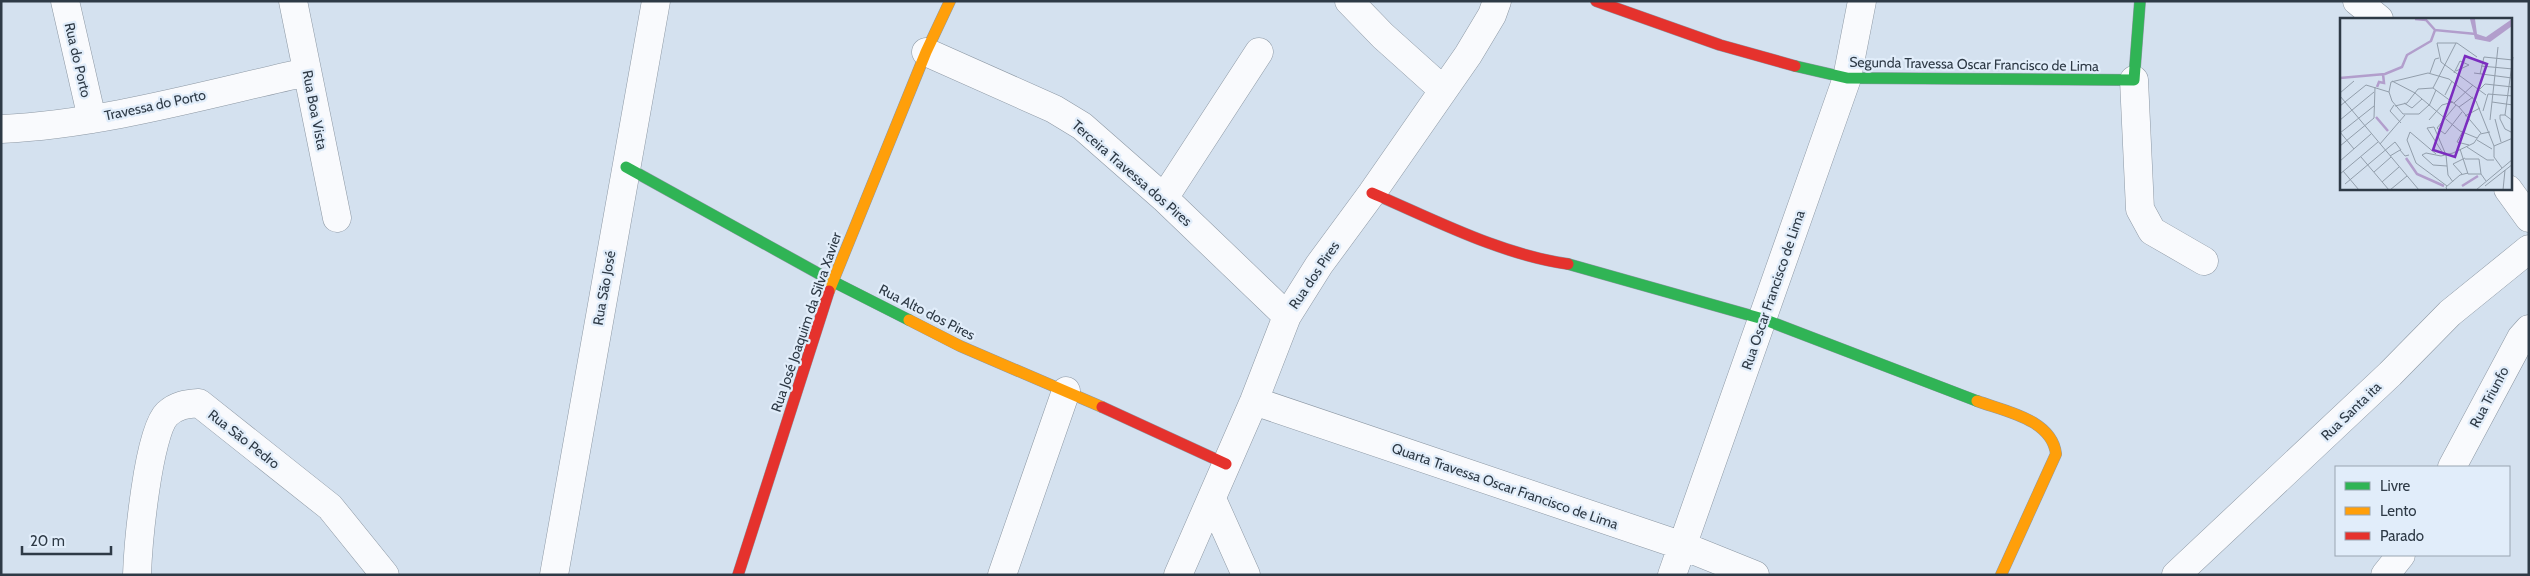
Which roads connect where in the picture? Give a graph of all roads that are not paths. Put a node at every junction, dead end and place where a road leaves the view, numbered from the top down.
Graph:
1 (65, 1) edge
2 (293, 1) edge
3 (656, 1) edge
4 (950, 1) edge
5 (1349, 1) edge
6 (1497, 1) edge
7 (1596, 1) edge
8 (1862, 1) edge
9 (2140, 1) edge
10 (2358, 1) edge
11 (2377, 18) edge
12 (926, 52) junction
13 (1259, 52) dead end
14 (307, 72) junction
15 (1847, 78) junction
16 (2134, 80) junction
17 (1442, 89) junction
18 (92, 119) junction
19 (1, 129) edge
20 (626, 167) junction
21 (2509, 190) edge
22 (1372, 193) junction
23 (1164, 198) junction
24 (337, 218) dead end
25 (2529, 218) edge
26 (2529, 249) edge
27 (2204, 261) dead end
28 (832, 281) junction
29 (1287, 316) junction
30 (1763, 319) junction
31 (2529, 329) edge
32 (1066, 391) junction
33 (1254, 401) junction
34 (1226, 464) junction
35 (2453, 466) edge
36 (1212, 499) junction
37 (1683, 546) junction
38 (2400, 556) edge
39 (136, 575) edge
40 (385, 575) edge
41 (554, 575) edge
42 (738, 575) edge
43 (1002, 575) edge
44 (1178, 575) edge
45 (1246, 575) edge
46 (1672, 575) edge
47 (1755, 575) edge
48 (2001, 575) edge
49 (2176, 575) edge
50 (2386, 575) edge

1 - 18 street, Rua do Porto
2 - 14 street, Rua Boa Vista
3 - 20 street, Rua São José
4 - 12 street, Rua José Joaquim da Silva Xavier
5 - 17 street
6 - 17 street, Rua dos Pires
7 - 15 street, Segunda Travessa Oscar Francisco de Lima
8 - 15 street, Rua Oscar Francisco de Lima
9 - 16 street
10 - 11 street
12 - 23 street, Terceira Travessa dos Pires
12 - 28 street, Rua José Joaquim da Silva Xavier
13 - 23 street
14 - 18 street, Travessa do Porto
14 - 24 street, Rua Boa Vista
15 - 16 street, Segunda Travessa Oscar Francisco de Lima
15 - 30 street, Rua Oscar Francisco de Lima
16 - 27 street
17 - 22 street, Rua dos Pires
18 - 19 street, Travessa do Porto
20 - 28 street, Rua Alto dos Pires
20 - 41 street, Rua São José
21 - 25 street
22 - 29 street, Rua dos Pires
22 - 30 street
23 - 29 street, Terceira Travessa dos Pires
26 - 49 street, Rua Santa ita
28 - 32 street, Rua Alto dos Pires
28 - 42 street, Rua José Joaquim da Silva Xavier
29 - 33 street, Rua dos Pires
30 - 37 street, Rua Oscar Francisco de Lima
30 - 48 street
31 - 35 street, Rua Triunfo
32 - 34 street, Rua Alto dos Pires
32 - 43 street
33 - 34 street, Rua dos Pires
33 - 37 street, Quarta Travessa Oscar Francisco de Lima
34 - 36 street, Rua dos Pires
36 - 44 street, Rua dos Pires
36 - 45 street
37 - 46 street, Rua Oscar Francisco de Lima
37 - 47 street, Quarta Travessa Oscar Francisco de Lima
38 - 50 street
39 - 40 street, Rua São Pedro

